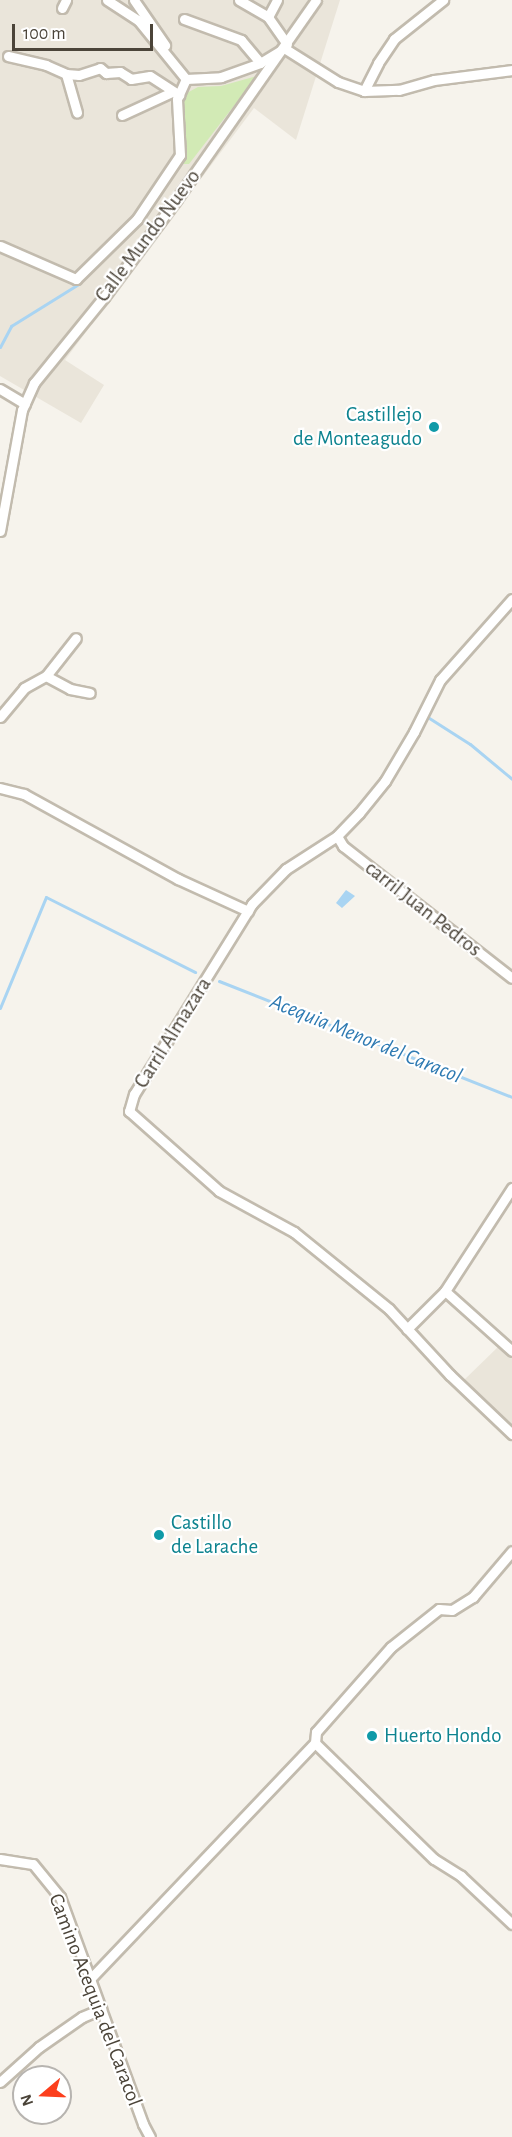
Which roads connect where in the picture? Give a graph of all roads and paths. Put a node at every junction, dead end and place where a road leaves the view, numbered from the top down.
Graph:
1 (107, 0) edge
2 (134, 0) edge
3 (239, 0) edge
4 (277, 0) edge
5 (316, 0) edge
6 (443, 0) edge
7 (268, 17) junction
8 (184, 19) dead end
9 (285, 46) junction
10 (8, 56) dead end
11 (172, 62) junction
12 (260, 63) junction
13 (512, 70) edge
14 (66, 74) junction
15 (186, 79) junction
16 (364, 91) junction
17 (176, 93) junction
18 (77, 111) dead end
19 (122, 115) dead end
20 (0, 246) edge
21 (0, 388) edge
22 (25, 404) junction
23 (0, 531) edge
24 (512, 599) edge
25 (76, 638) dead end
26 (46, 676) junction
27 (90, 693) dead end
28 (0, 717) edge
29 (0, 789) edge
30 (337, 836) junction
31 (248, 911) junction
32 (512, 978) edge
33 (512, 1188) edge
34 (445, 1291) junction
35 (407, 1329) junction
36 (512, 1351) edge
37 (512, 1434) edge
38 (512, 1551) edge
39 (315, 1743) junction
40 (0, 1859) edge
41 (512, 1924) edge
42 (90, 1979) junction
43 (101, 2009) junction
44 (0, 2082) edge
45 (150, 2137) edge

1 - 11 street
2 - 11 street
3 - 7 street
4 - 7 street
5 - 9 street, Calle Mundo Nuevo
6 - 16 street
7 - 9 street
8 - 12 street
9 - 12 street
9 - 16 street
9 - 22 street, Calle Mundo Nuevo
10 - 14 street
11 - 15 street
12 - 15 street
13 - 16 street
14 - 17 street
14 - 18 street
15 - 17 street, Calle Mundo Nuevo
17 - 19 street
17 - 20 street, Calle Mundo Nuevo
21 - 22 street
22 - 23 street, Calle Mundo Nuevo
24 - 30 street, Carril Almazara
25 - 26 street
26 - 27 street
26 - 28 street
29 - 31 street
30 - 31 street, Carril Almazara
30 - 32 street, carril Juan Pedros
31 - 35 street, Carril Almazara
33 - 34 street
34 - 35 street
34 - 36 street
35 - 37 street, Carril Almazara
38 - 39 street
39 - 41 street
39 - 42 street
40 - 42 street, Camino Acequia del Caracol
42 - 43 street, Camino Acequia del Caracol
43 - 44 street
43 - 45 street, Camino Acequia del Caracol

